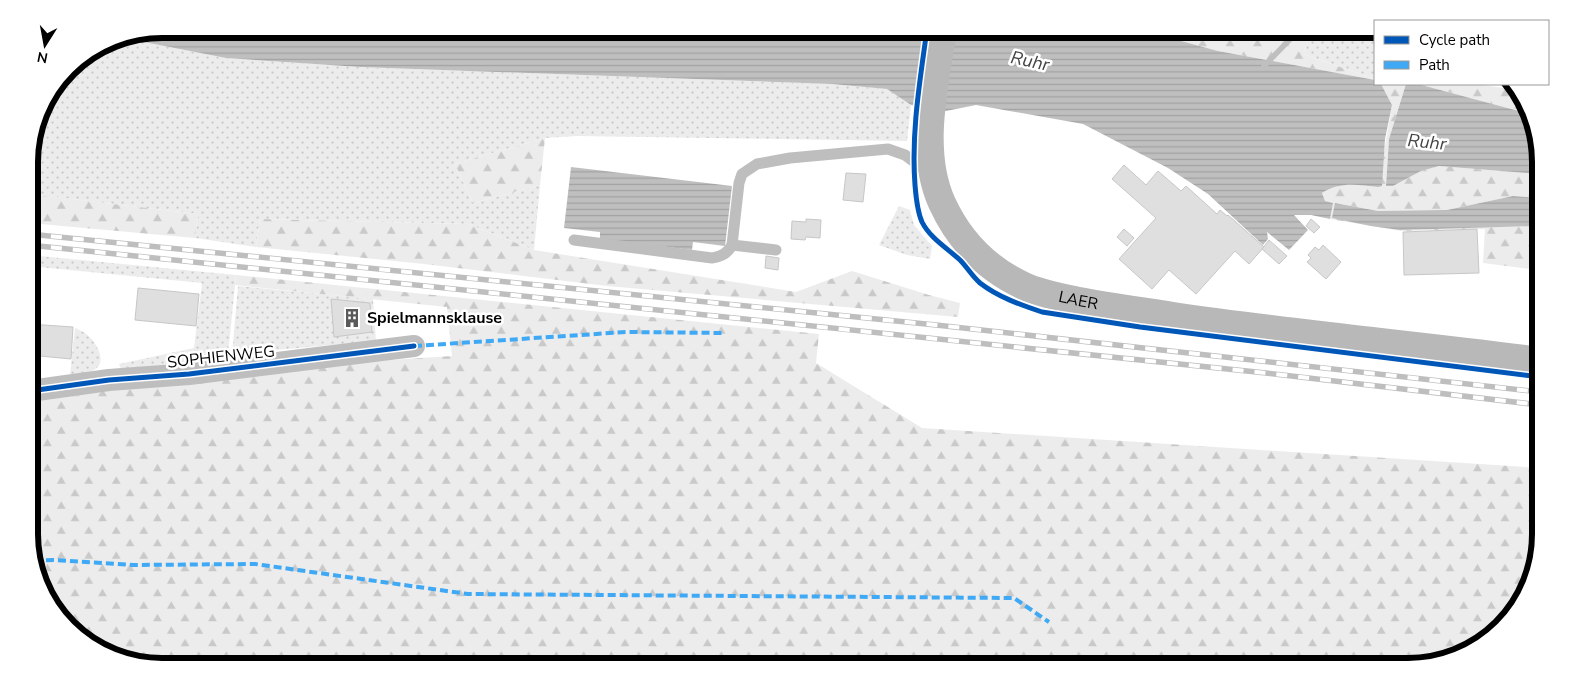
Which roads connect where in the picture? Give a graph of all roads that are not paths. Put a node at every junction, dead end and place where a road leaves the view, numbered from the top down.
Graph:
1 (942, 37) edge
2 (933, 176) junction
3 (574, 240) dead end
4 (732, 245) junction
5 (776, 250) dead end
6 (414, 346) dead end
7 (1532, 360) edge
8 (37, 390) edge

1 - 2 main road, LAER
2 - 4 lane
2 - 7 main road, LAER
3 - 4 lane
4 - 5 lane
6 - 8 street, SOPHIENWEG

